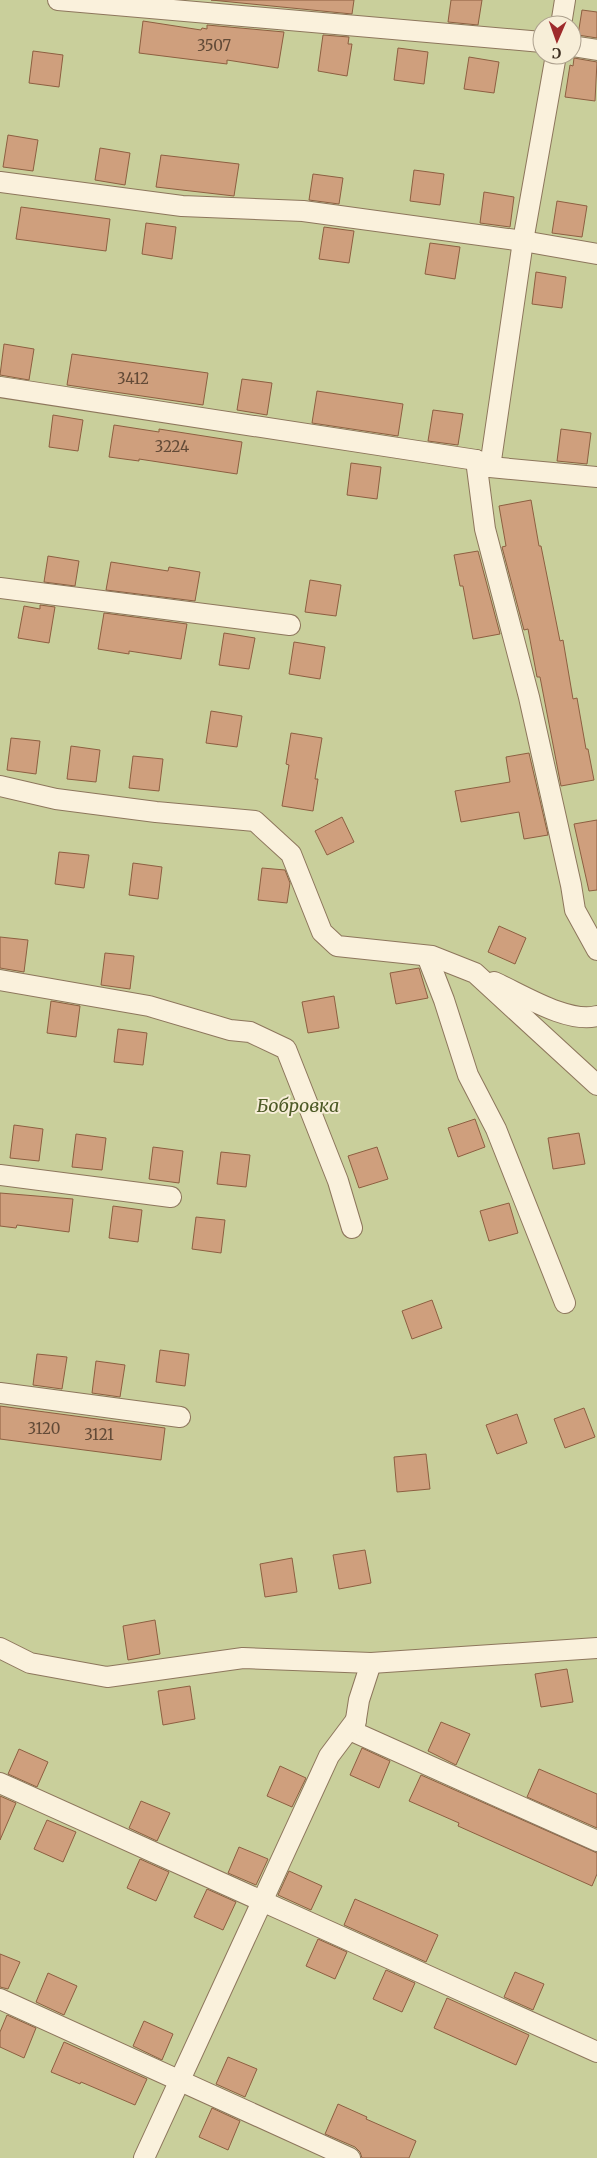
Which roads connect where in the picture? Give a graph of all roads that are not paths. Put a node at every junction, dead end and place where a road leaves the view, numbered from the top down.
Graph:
1 (58, 0) edge
2 (565, 0) edge
3 (563, 15) edge
4 (532, 41) edge
5 (582, 48) edge
6 (597, 50) edge
7 (554, 65) edge
8 (0, 182) edge
9 (523, 241) junction
10 (597, 254) edge
11 (0, 387) edge
12 (483, 464) junction
13 (597, 477) edge
14 (0, 588) edge
15 (290, 625) dead end
16 (0, 786) edge
17 (597, 950) edge
18 (427, 956) junction
19 (475, 973) junction
20 (0, 980) edge
21 (597, 1016) edge
22 (597, 1085) edge
23 (0, 1175) edge
24 (171, 1197) dead end
25 (352, 1228) dead end
26 (564, 1303) dead end
27 (0, 1393) edge
28 (180, 1416) dead end
29 (0, 1648) edge
30 (597, 1648) edge
31 (371, 1663) junction
32 (356, 1720) junction
33 (0, 1783) edge
34 (597, 1840) edge
35 (261, 1902) junction
36 (0, 1999) edge
37 (597, 2052) edge
38 (178, 2081) junction
39 (144, 2158) edge
40 (350, 2158) edge

1 - 4 street
2 - 3 street
5 - 6 street
7 - 9 street
8 - 9 street
9 - 10 street
9 - 12 street
11 - 12 street
12 - 13 street
12 - 17 street
14 - 15 street
16 - 18 street
18 - 19 street
18 - 26 street
19 - 21 street
19 - 22 street
20 - 25 street
23 - 24 street
27 - 28 street
29 - 31 street
30 - 31 street
31 - 32 street
32 - 34 street
32 - 35 street
33 - 35 street
35 - 37 street
35 - 38 street
36 - 38 street
38 - 39 street
38 - 40 street

